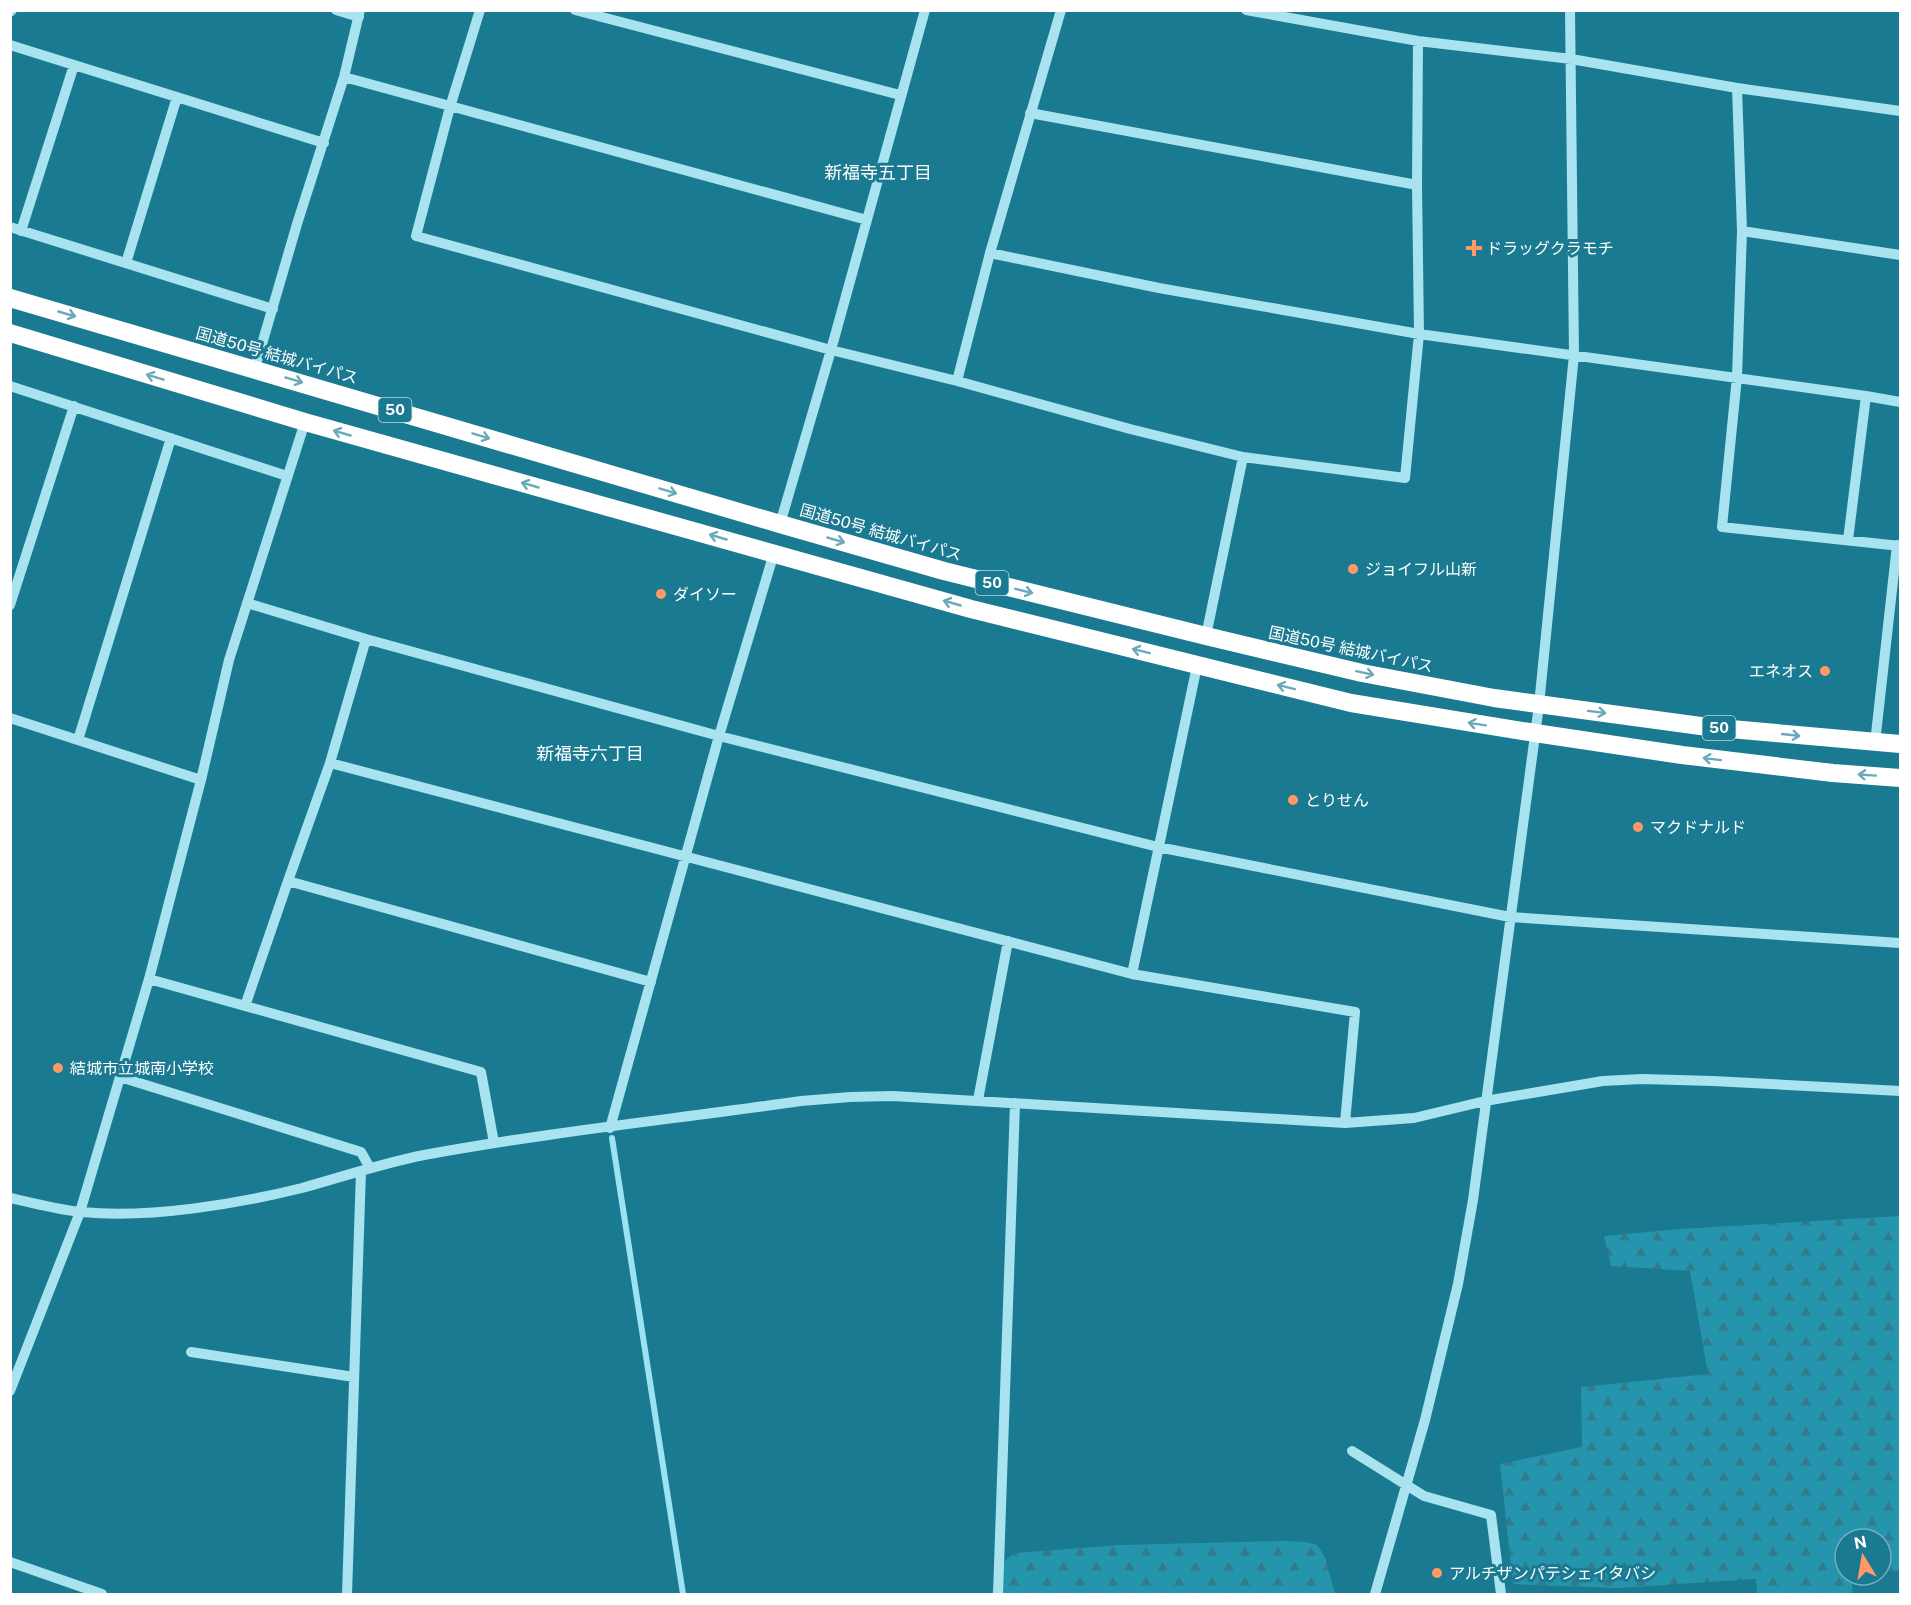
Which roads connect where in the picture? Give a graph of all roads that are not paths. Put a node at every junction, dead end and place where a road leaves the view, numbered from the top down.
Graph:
1 (336, 10) edge
2 (480, 10) edge
3 (574, 10) edge
4 (925, 10) edge
5 (1061, 10) edge
6 (1246, 10) edge
7 (1570, 10) edge
8 (360, 14) edge
9 (1418, 41) junction
10 (10, 45) edge
11 (1571, 59) junction
12 (74, 65) junction
13 (344, 78) junction
14 (1737, 88) junction
15 (900, 95) junction
16 (177, 97) junction
17 (450, 107) junction
18 (1900, 111) edge
19 (1030, 113) junction
20 (324, 143) junction
21 (1417, 185) junction
22 (867, 220) junction
23 (16, 229) edge
24 (1742, 231) junction
25 (990, 253) junction
26 (1900, 255) edge
27 (126, 263) junction
28 (10, 298) edge
29 (273, 309) junction
30 (10, 333) edge
31 (1419, 334) junction
32 (831, 350) junction
33 (1574, 355) junction
34 (255, 368) junction
35 (1737, 377) junction
36 (957, 381) junction
37 (10, 386) edge
38 (1866, 396) junction
39 (1900, 402) edge
40 (74, 406) junction
41 (305, 422) junction
42 (171, 438) junction
43 (1243, 457) junction
44 (287, 476) junction
45 (780, 524) junction
46 (1848, 540) junction
47 (1899, 545) edge
48 (774, 553) junction
49 (248, 603) junction
50 (10, 605) edge
51 (1206, 636) junction
52 (366, 639) junction
53 (1197, 666) junction
54 (1539, 705) junction
55 (10, 718) edge
56 (1535, 733) junction
57 (719, 736) junction
58 (78, 740) junction
59 (1875, 743) junction
60 (1900, 744) edge
61 (330, 763) junction
62 (1900, 778) edge
63 (201, 780) junction
64 (1158, 847) junction
65 (686, 857) junction
66 (288, 881) junction
67 (1510, 917) junction
68 (1008, 941) junction
69 (1900, 943) edge
70 (1132, 974) junction
71 (149, 979) junction
72 (651, 982) junction
73 (245, 1006) junction
74 (120, 1077) junction
75 (1900, 1091) edge
76 (978, 1100) junction
77 (1485, 1101) junction
78 (1015, 1103) junction
79 (1345, 1123) junction
80 (610, 1128) junction
81 (494, 1143) junction
82 (366, 1169) junction
83 (10, 1198) edge
84 (80, 1212) junction
85 (191, 1352) dead end
86 (354, 1377) junction
87 (10, 1391) edge
88 (1352, 1451) dead end
89 (1407, 1485) junction
90 (10, 1562) edge
91 (102, 1594) edge
92 (347, 1594) edge
93 (998, 1594) edge
94 (1375, 1594) edge
95 (1501, 1594) edge

1 - 8 street
2 - 17 street
3 - 15 street
4 - 15 street
5 - 19 street
6 - 9 street
7 - 11 street
8 - 13 street
9 - 11 street
9 - 21 street
10 - 12 street
11 - 14 street
11 - 33 street
12 - 16 street
12 - 23 street
13 - 17 street
13 - 20 street
14 - 18 street
14 - 24 street
15 - 22 street
16 - 20 street
16 - 27 street
17 - 22 street
17 - 32 street
19 - 21 street
19 - 25 street
20 - 29 street
21 - 31 street
22 - 32 street
23 - 27 street
24 - 26 street
24 - 35 street
25 - 31 street
25 - 36 street
27 - 29 street
28 -> 34 highway, 国道50号 結城バイパス / 50
29 - 34 street
41 -> 30 highway, 50
31 - 33 street
31 - 43 street
32 - 36 street
32 - 45 street
33 - 35 street
33 - 54 street
34 -> 45 highway, 国道50号 結城バイパス / 50
35 - 38 street
35 - 46 street
36 - 43 street
37 - 40 street
38 - 39 street
38 - 46 street
40 - 42 street
40 - 50 street
41 - 44 street
48 -> 41 highway, 50
42 - 44 street
42 - 58 street
43 - 51 street
44 - 49 street
45 -> 51 highway, 国道50号 結城バイパス / 50
46 - 47 street
47 - 59 street
53 -> 48 highway, 50
48 - 57 street
49 - 52 street
49 - 63 street
51 -> 54 highway, 国道50号 結城バイパス / 50
52 - 57 street
52 - 61 street
56 -> 53 highway, 50
53 - 64 street
54 - 56 street
54 -> 59 highway, 国道50号 結城バイパス / 50
55 - 58 street
62 -> 56 highway, 50
56 - 67 street
57 - 64 street
57 - 65 street
58 - 63 street
59 - 60 highway, 国道50号 結城バイパス / 50
61 - 65 street
61 - 66 street
63 - 71 street
64 - 67 street
64 - 70 street
65 - 68 street
65 - 72 street
66 - 72 street
66 - 73 street
67 - 69 street
67 - 77 street
68 - 70 street
68 - 76 street
70 - 79 street
71 - 73 street
71 - 74 street
72 - 80 street
73 - 81 street
74 - 82 street
74 - 84 street
75 - 77 street
76 - 78 street
76 - 80 street
77 - 79 street
77 - 89 street
78 - 79 street
78 - 93 street
80 - 81 street
81 - 82 street
82 - 84 street
82 - 86 street
83 - 84 street
84 - 87 street
85 - 86 street
86 - 92 street
88 - 89 street
89 - 94 street
89 - 95 street
90 - 91 street

